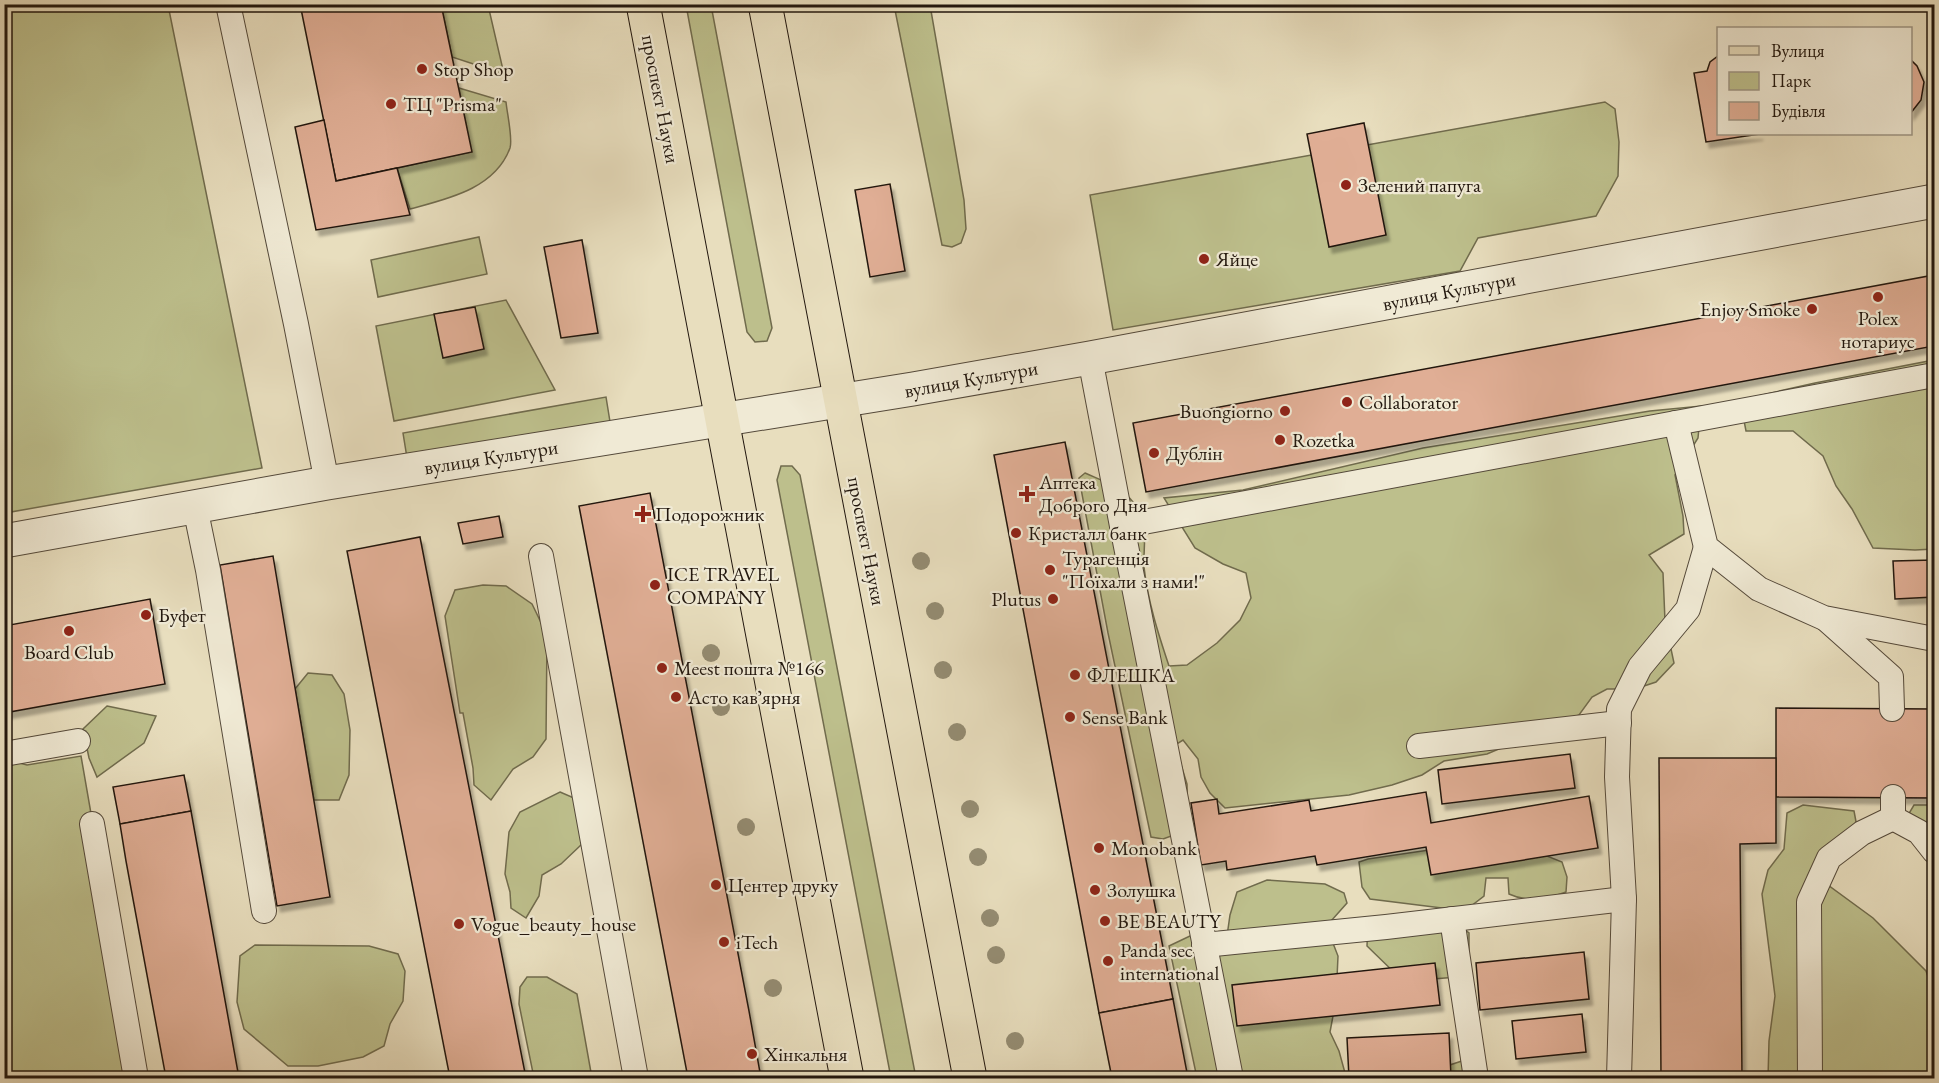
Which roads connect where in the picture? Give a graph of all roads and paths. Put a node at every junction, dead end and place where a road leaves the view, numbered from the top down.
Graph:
1 (228, 4) edge
2 (643, 4) edge
3 (765, 4) edge
4 (1935, 201) edge
5 (1090, 358) junction
6 (1935, 375) edge
7 (840, 400) junction
8 (722, 418) junction
9 (1676, 423) junction
10 (327, 483) junction
11 (195, 507) junction
12 (1122, 526) junction
13 (4, 541) edge
14 (1706, 547) junction
15 (541, 556) dead end
16 (1824, 618) junction
17 (1935, 639) edge
18 (1892, 709) dead end
19 (1619, 723) junction
20 (78, 741) dead end
21 (1419, 747) dead end
22 (4, 754) edge
23 (92, 824) dead end
24 (1935, 851) edge
25 (1624, 898) junction
26 (264, 910) dead end
27 (1452, 919) junction
28 (1204, 945) junction
29 (136, 1078) edge
30 (636, 1078) edge
31 (847, 1078) edge
32 (970, 1078) edge
33 (1230, 1078) edge
34 (1476, 1078) edge
35 (1619, 1078) edge
36 (1810, 1078) edge

1 - 10 lane
2 - 8 main road, проспект Науки
3 - 7 main road, проспект Науки
4 - 5 street, вулиця Культури
5 - 7 street, вулиця Культури
5 - 12 lane
6 - 9 lane
7 - 8 street, вулиця Культури
7 - 32 main road, проспект Науки
8 - 10 street, вулиця Культури
8 - 31 main road, проспект Науки
9 - 12 lane
9 - 14 lane
10 - 11 street, вулиця Культури
11 - 13 street, вулиця Культури
11 - 26 lane
12 - 28 lane
14 - 16 lane
14 - 19 lane
15 - 30 lane
16 - 17 lane
16 - 18 lane
19 - 21 lane
19 - 25 lane
20 - 22 lane
23 - 29 lane
24 - 36 lane
25 - 27 lane
25 - 35 lane
27 - 28 lane
27 - 34 lane
28 - 33 lane

